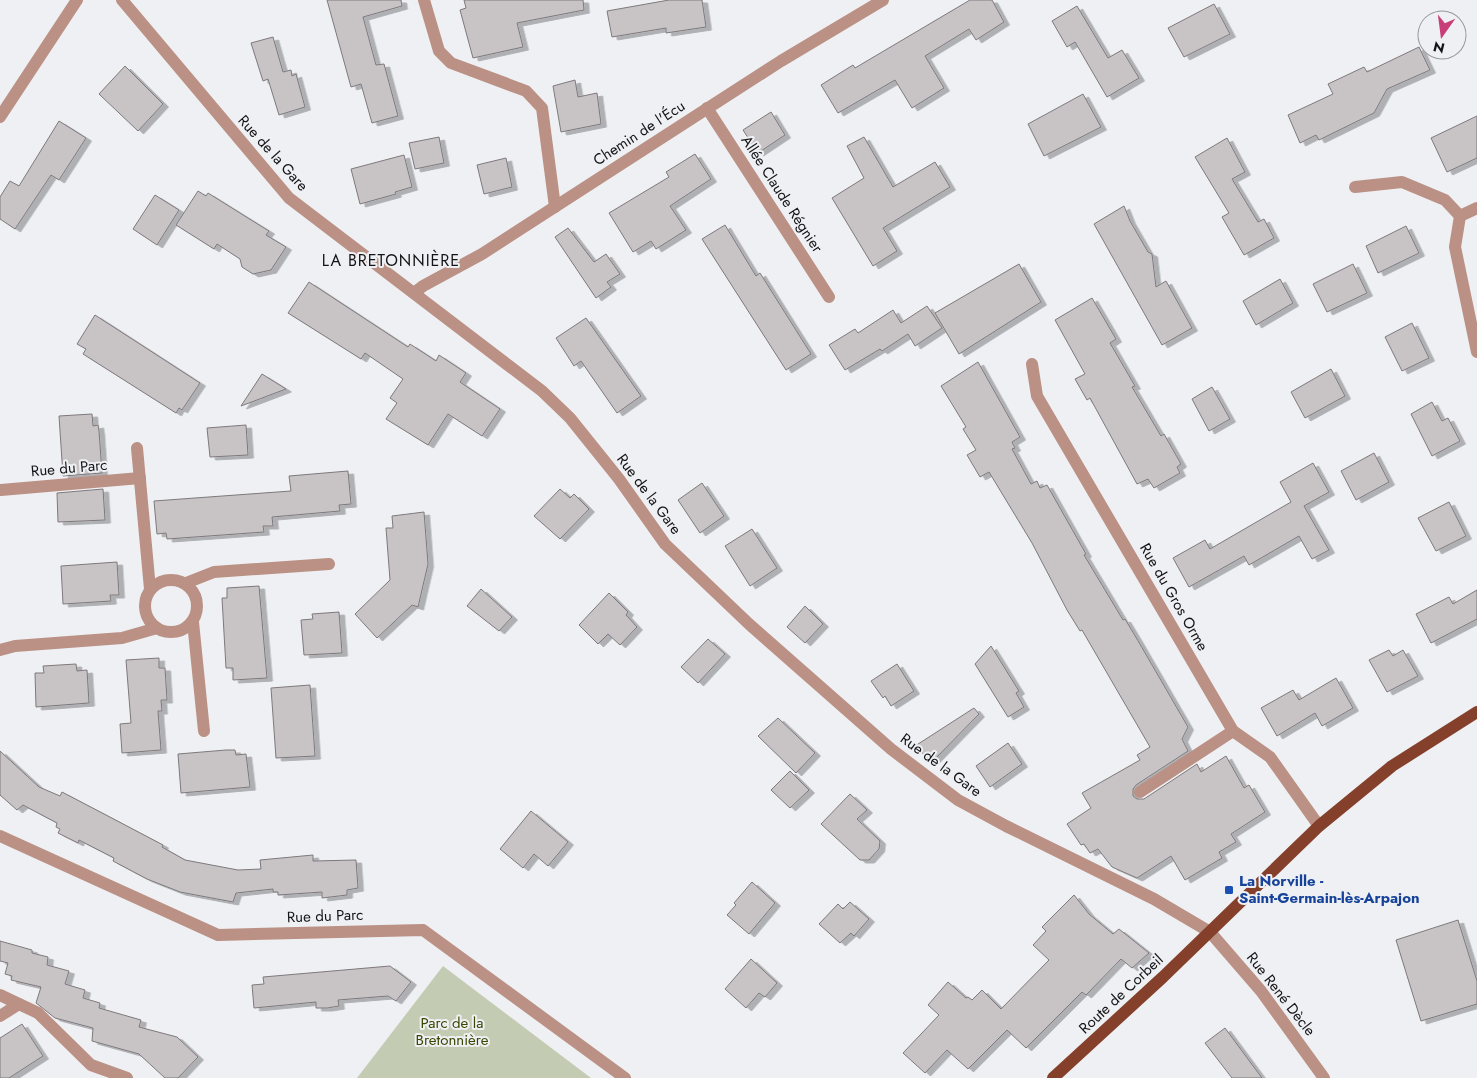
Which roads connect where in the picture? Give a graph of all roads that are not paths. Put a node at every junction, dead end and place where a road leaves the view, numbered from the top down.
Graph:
1 (78, 0) edge
2 (122, 0) edge
3 (424, 0) edge
4 (882, 0) edge
5 (707, 108) junction
6 (0, 118) edge
7 (1355, 187) dead end
8 (555, 207) junction
9 (1477, 208) edge
10 (1460, 216) junction
11 (414, 293) junction
12 (829, 297) dead end
13 (1477, 352) edge
14 (1032, 364) dead end
15 (137, 448) dead end
16 (140, 478) junction
17 (1, 490) edge
18 (329, 564) dead end
19 (186, 583) junction
20 (150, 589) junction
21 (193, 622) junction
22 (157, 628) junction
23 (0, 650) edge
24 (1477, 712) edge
25 (204, 731) dead end
26 (1233, 731) junction
27 (1140, 792) dead end
28 (1318, 826) junction
29 (0, 836) edge
30 (1210, 932) junction
31 (0, 995) edge
32 (19, 1004) junction
33 (0, 1016) edge
34 (127, 1078) edge
35 (625, 1078) edge
36 (1053, 1078) edge
37 (1324, 1078) edge

1 - 6 street
2 - 11 street, Rue de la Gare
3 - 8 street
4 - 5 street, Chemin de l'Écu
5 - 8 street, Chemin de l'Écu
5 - 12 street, Allée Claude Régnier
7 - 10 street
8 - 11 street, Chemin de l'Écu
9 - 10 street
10 - 13 street
11 - 30 street, Rue de la Gare
14 - 26 street, Rue du Gros Orme
15 - 16 street
16 - 17 street, Rue du Parc
16 - 20 street
18 - 19 street
19 - 20 street
19 - 21 street
20 - 22 street
21 - 22 street
21 - 25 street
22 - 23 street
24 - 28 main road, Route de Corbeil
26 - 27 street
26 - 28 street, Rue du Gros Orme
28 - 30 main road, Route de Corbeil
29 - 35 street, Rue du Parc
30 - 36 main road, Route de Corbeil
30 - 37 street, Rue René Dècle
31 - 32 street
32 - 33 street
32 - 34 street

